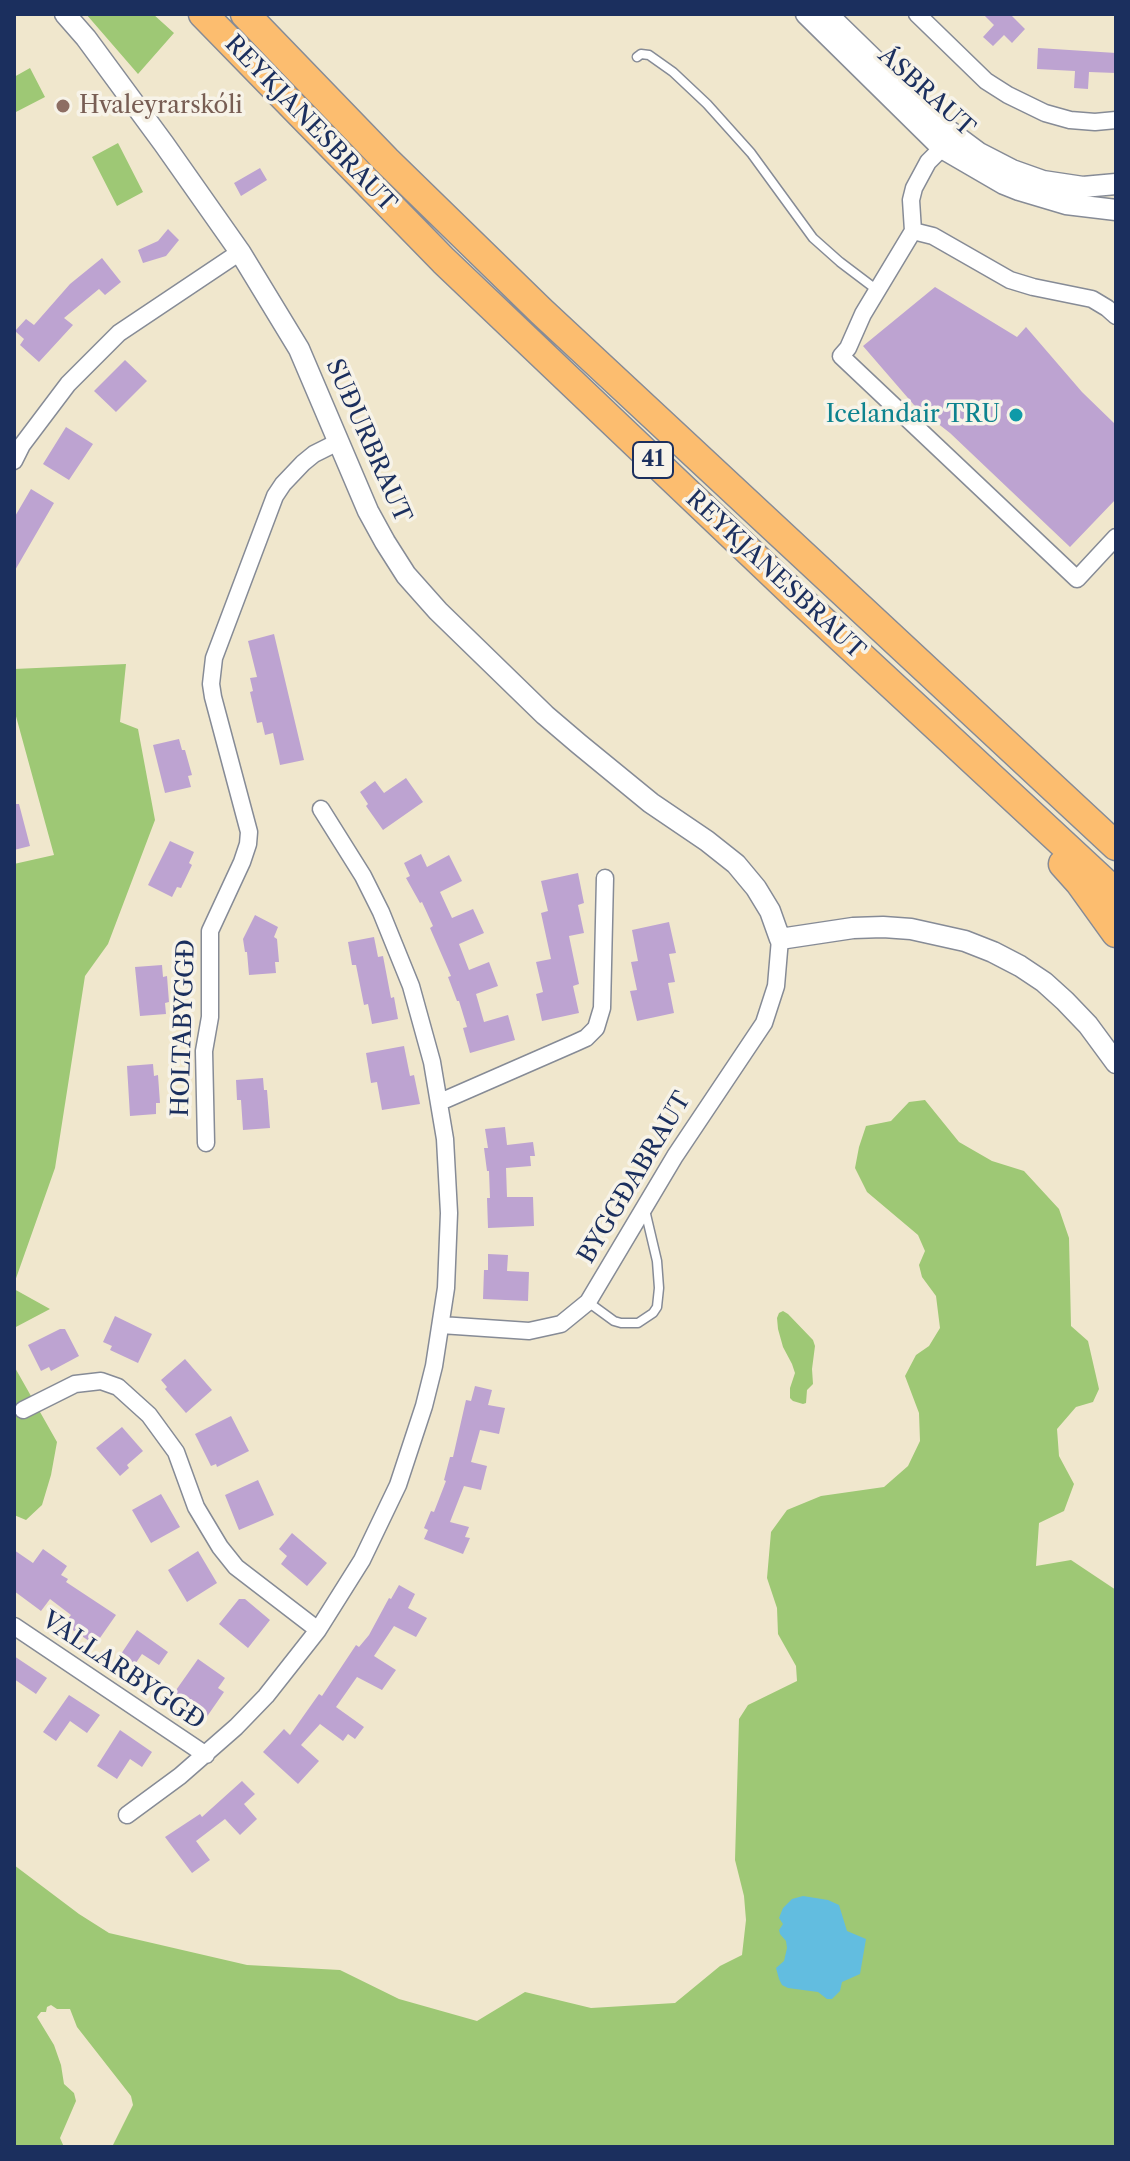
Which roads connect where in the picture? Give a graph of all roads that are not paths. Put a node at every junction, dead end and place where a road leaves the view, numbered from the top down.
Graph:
1 (65, 14) edge
2 (203, 14) edge
3 (245, 14) edge
4 (806, 14) edge
5 (827, 14) edge
6 (917, 14) edge
7 (637, 57) dead end
8 (1116, 120) edge
9 (942, 148) junction
10 (1116, 184) edge
11 (1116, 210) edge
12 (913, 231) junction
13 (240, 252) junction
14 (877, 290) junction
15 (1116, 316) edge
16 (338, 442) junction
17 (14, 461) edge
18 (759, 515) junction
19 (1116, 537) edge
20 (797, 597) junction
21 (321, 809) dead end
22 (1116, 820) edge
23 (1116, 846) edge
24 (605, 878) dead end
25 (1116, 893) edge
26 (1116, 933) edge
27 (780, 939) junction
28 (1116, 1063) edge
29 (440, 1102) junction
30 (206, 1143) dead end
31 (644, 1207) junction
32 (588, 1302) junction
33 (441, 1325) junction
34 (23, 1410) dead end
35 (14, 1626) edge
36 (318, 1630) junction
37 (206, 1755) junction
38 (127, 1815) dead end

1 - 13 street, SUÐURBRAUT
2 - 20 highway, REYKJANESBRAUT / 41
3 - 18 highway, REYKJANESBRAUT / 41
4 - 9 street, ÁSBRAUT
5 - 10 street, ÁSBRAUT
6 - 8 street
7 - 14 lane
9 - 11 street, ÁSBRAUT
9 - 12 street
12 - 14 street
12 - 15 street
13 - 16 street, SUÐURBRAUT
13 - 17 street
14 - 19 street
16 - 27 street, SUÐURBRAUT
16 - 30 street, HOLTABYGGÐ
18 - 22 highway
18 - 23 highway, REYKJANESBRAUT / 41
20 - 25 highway, REYKJANESBRAUT / 41
20 - 26 highway
21 - 29 street
24 - 29 street
27 - 28 street
27 - 31 street, BYGGÐABRAUT
29 - 33 street
31 - 32 street, BYGGÐABRAUT
31 - 32 lane
32 - 33 street, BYGGÐABRAUT
33 - 36 street
34 - 36 street
35 - 37 street, VALLARBYGGÐ
36 - 37 street
37 - 38 street

